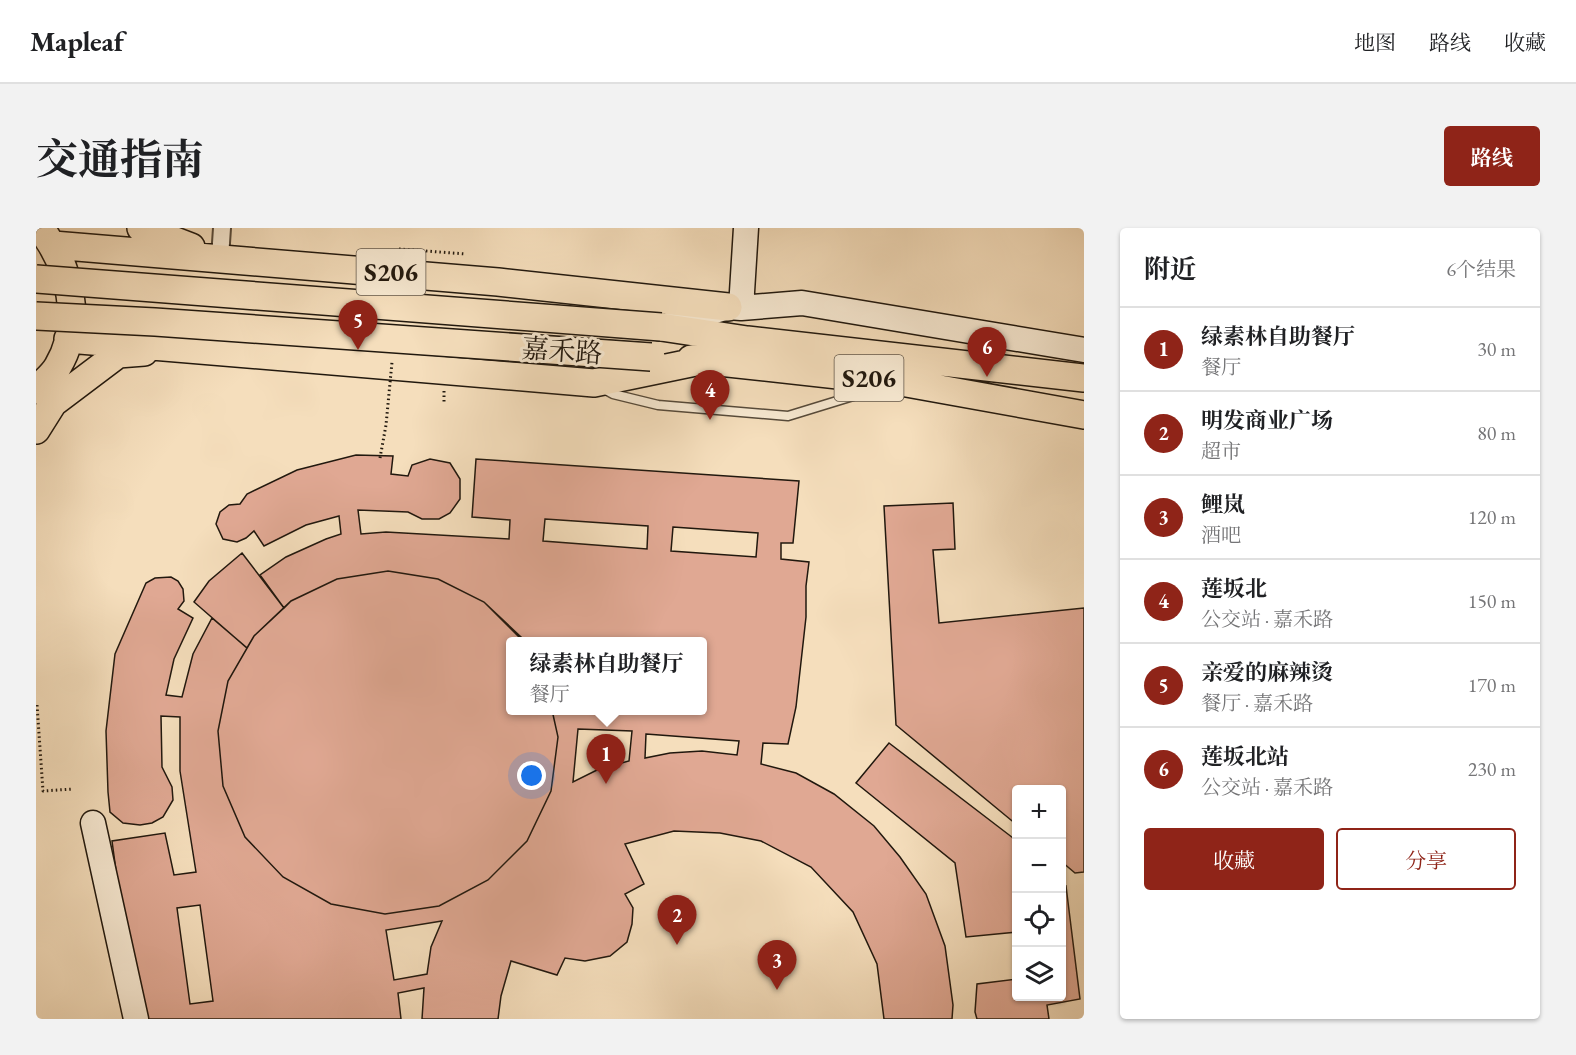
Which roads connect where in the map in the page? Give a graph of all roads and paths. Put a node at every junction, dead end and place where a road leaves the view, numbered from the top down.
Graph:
1 (141, 228) edge
2 (222, 228) edge
3 (746, 228) edge
4 (47, 236) edge
5 (399, 249) dead end
6 (466, 254) dead end
7 (220, 258) junction
8 (36, 279) edge
9 (735, 307) junction
10 (36, 316) edge
11 (661, 327) junction
12 (68, 339) junction
13 (177, 348) junction
14 (1084, 350) edge
15 (710, 359) junction
16 (1084, 378) edge
17 (901, 382) junction
18 (594, 383) junction
19 (36, 390) edge
20 (1084, 415) edge
21 (36, 430) edge
22 (38, 705) edge
23 (41, 755) junction
24 (36, 756) edge
25 (73, 789) dead end
26 (93, 823) dead end
27 (136, 1019) edge

1 - 7 main road
2 - 7 street
3 - 9 main road
4 - 7 main road, S206
4 - 12 main road
5 - 6 path
7 - 9 main road, S206
8 - 11 main road, 嘉禾路 / S206, bridge
9 - 11 main road
9 - 14 main road
10 - 15 main road, 嘉禾路 / S206, bridge
11 - 16 main road, 嘉禾路 / S206
12 - 13 main road, S206
12 - 19 main road
13 - 18 main road, S206
13 - 21 main road
15 - 17 main road, 嘉禾路 / S206
15 - 18 main road, S206
17 - 18 lane
17 - 20 main road, 嘉禾路 / S206
22 - 23 path
23 - 24 path
23 - 25 path
26 - 27 main road

